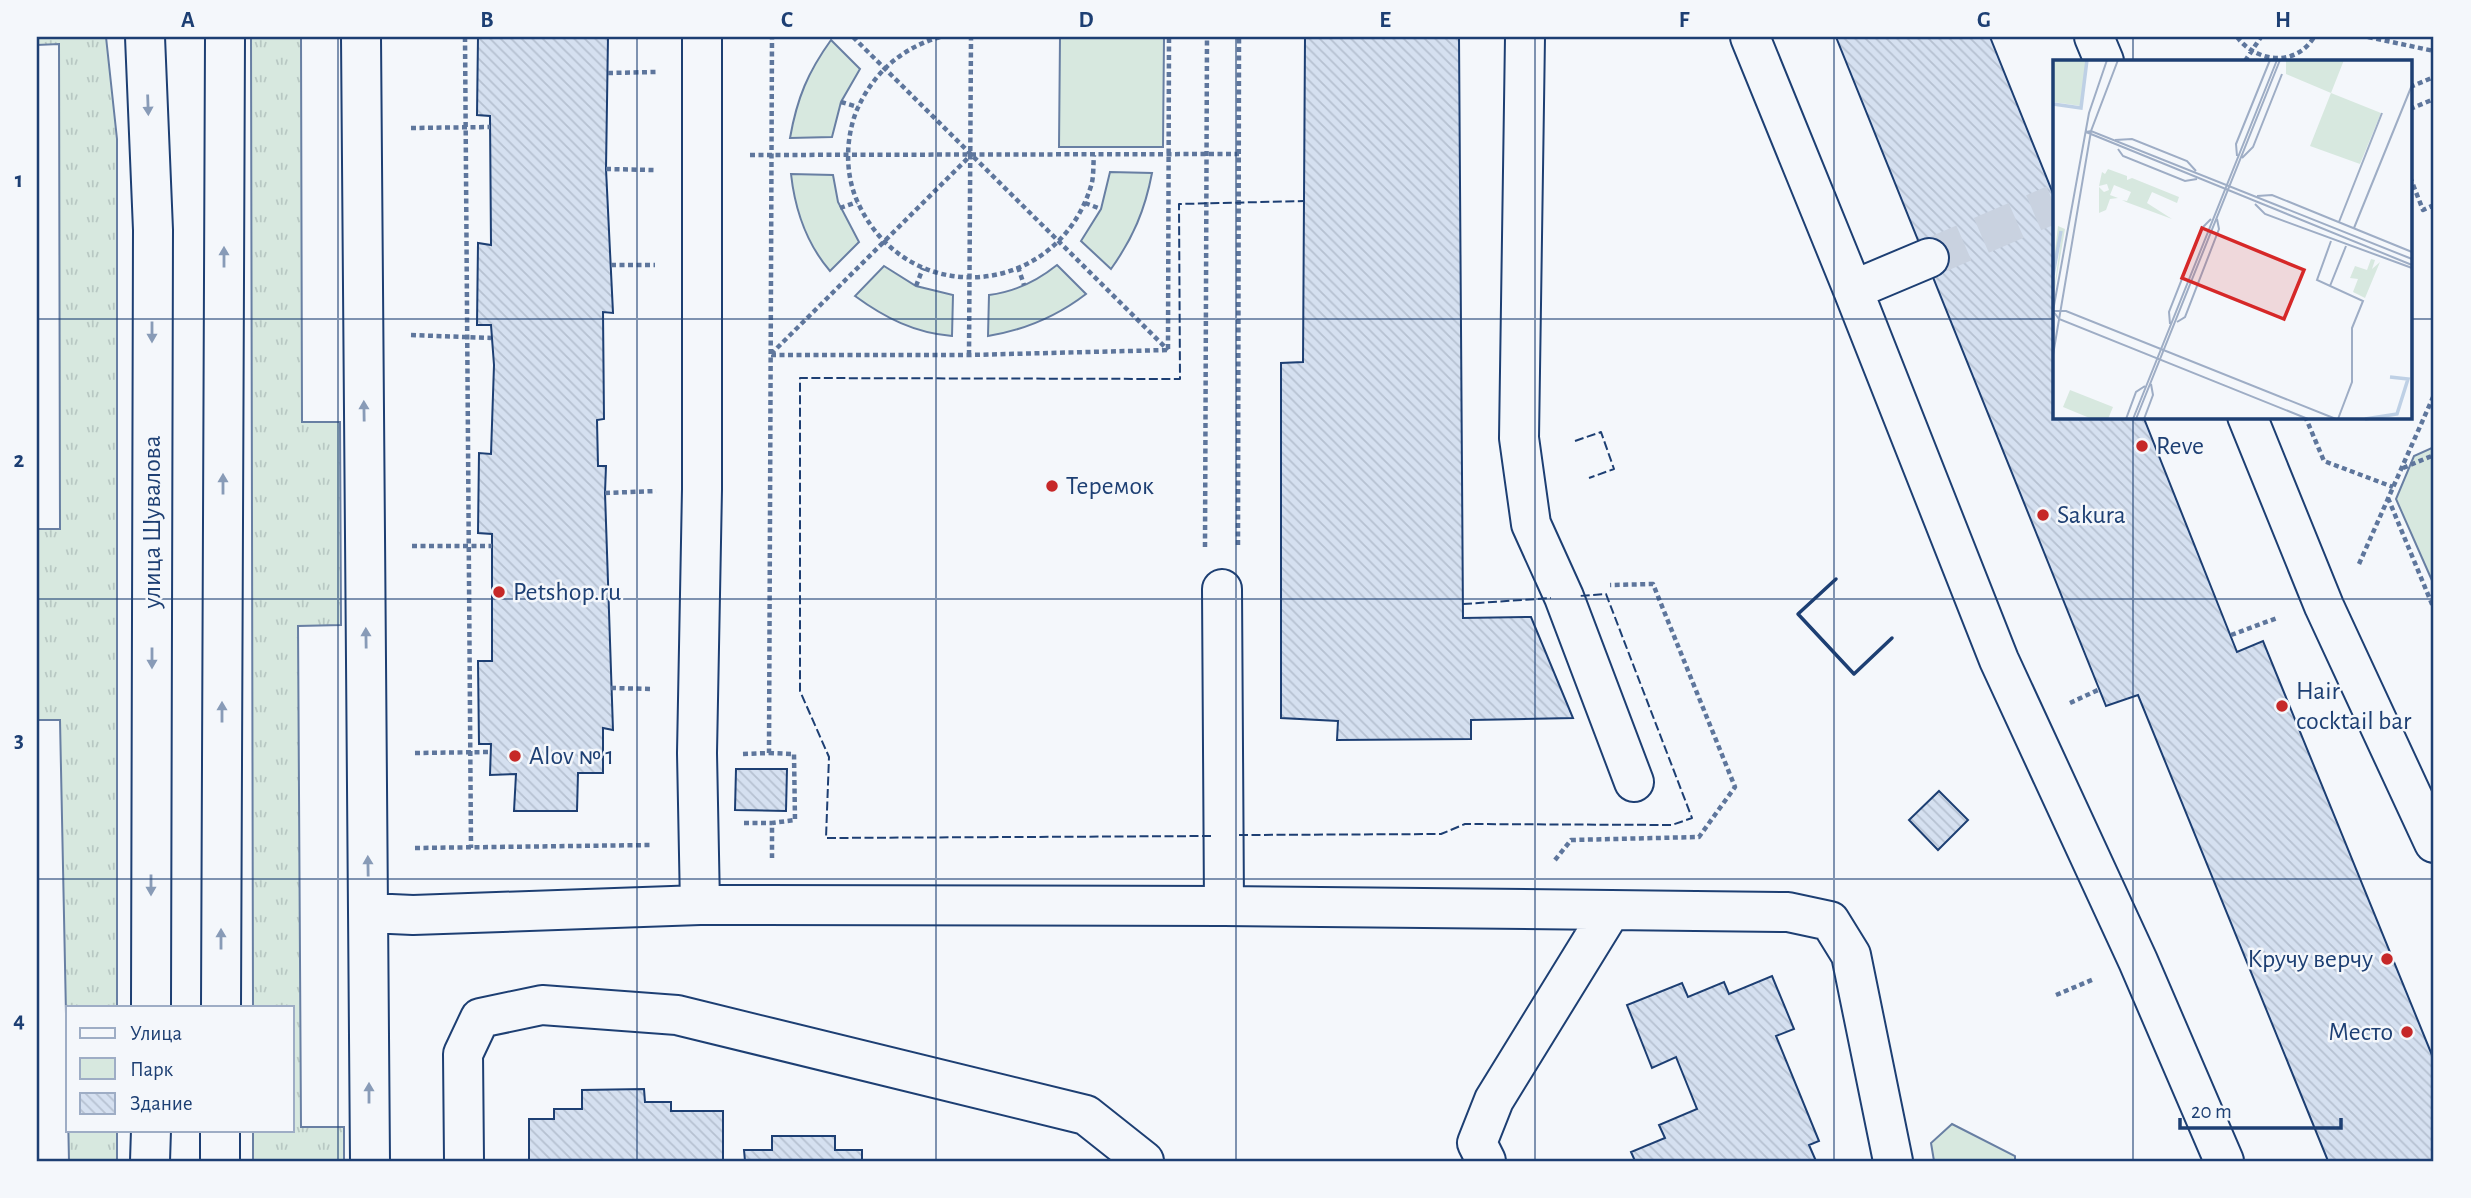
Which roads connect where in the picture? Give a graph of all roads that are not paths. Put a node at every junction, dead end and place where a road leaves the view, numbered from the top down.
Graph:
1 (145, 37) edge
2 (225, 37) edge
3 (361, 37) edge
4 (702, 37) edge
5 (1525, 37) edge
6 (1750, 37) edge
7 (2094, 37) edge
8 (2104, 60) edge
9 (1929, 257) tunnel mouth
10 (1853, 290) junction
11 (2248, 418) edge
12 (1213, 575) road end
13 (1634, 782) dead end
14 (2434, 843) edge
15 (700, 905) junction
16 (1224, 906) junction
17 (1611, 910) junction
18 (369, 913) junction
19 (151, 1006) edge
20 (221, 1006) edge
21 (150, 1132) edge
22 (220, 1132) edge
23 (150, 1161) edge
24 (220, 1161) edge
25 (370, 1161) edge
26 (464, 1161) edge
27 (1144, 1161) edge
28 (1486, 1161) edge
29 (1893, 1161) edge
30 (2224, 1161) edge

1 -> 19 street, улица Шувалова
20 -> 2 street
18 -> 3 street
4 - 15 street
5 - 13 street
6 - 10 street
7 - 8 street
9 - 10 street
10 - 30 street
11 - 14 street
12 - 16 street
15 - 16 street
15 - 18 street
16 - 17 street
17 - 28 street
17 - 29 street
25 -> 18 street
21 - 23 street
22 - 24 street
26 - 27 street

